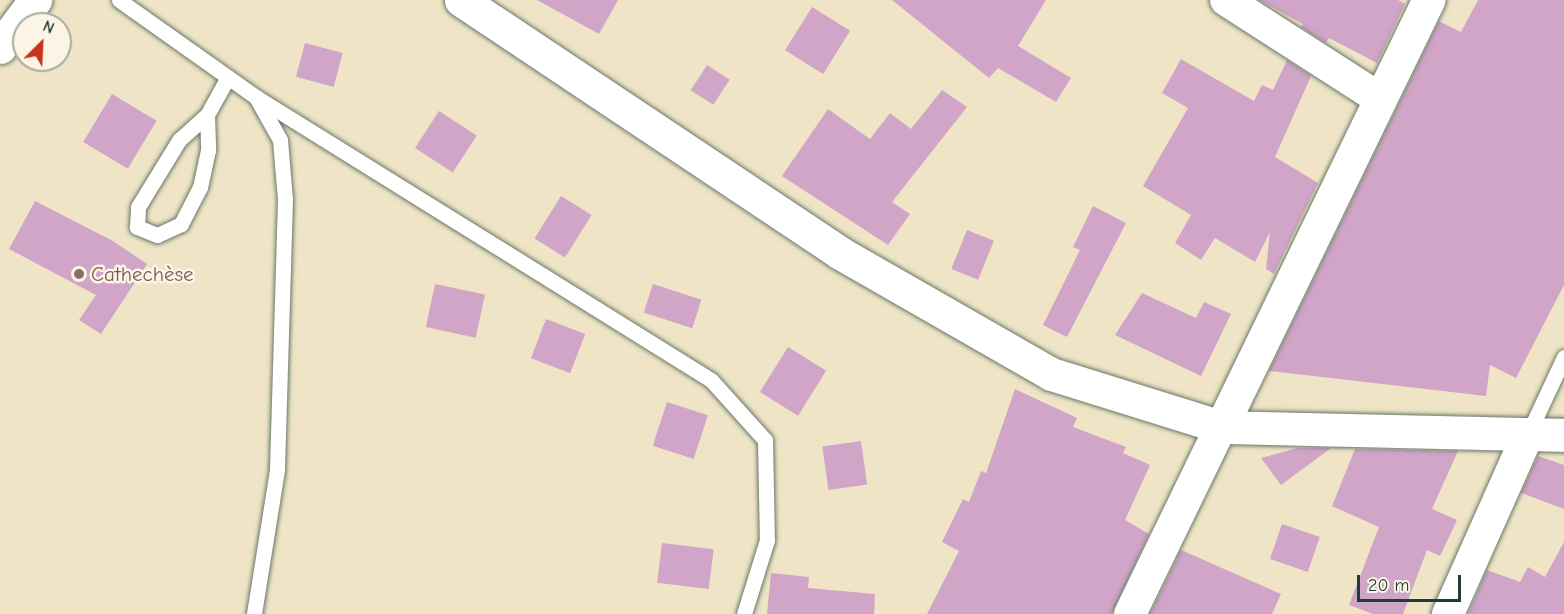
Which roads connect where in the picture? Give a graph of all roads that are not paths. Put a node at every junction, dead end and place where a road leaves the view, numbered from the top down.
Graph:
1 (35, 0) edge
2 (119, 0) edge
3 (460, 0) edge
4 (1226, 0) edge
5 (1428, 0) edge
6 (0, 47) edge
7 (228, 77) junction
8 (256, 97) junction
9 (1380, 99) junction
10 (207, 115) junction
11 (1564, 357) edge
12 (1221, 427) junction
13 (1528, 434) junction
14 (1564, 435) edge
15 (254, 614) edge
16 (744, 614) edge
17 (1130, 614) edge
18 (1448, 614) edge

1 - 6 street
2 - 7 lane
3 - 12 street
4 - 9 street
5 - 9 street
7 - 8 lane
7 - 10 lane
8 - 15 lane
8 - 16 lane
9 - 12 street
10 - 10 lane
11 - 13 lane
12 - 13 street
12 - 17 street
13 - 14 street
13 - 18 street

